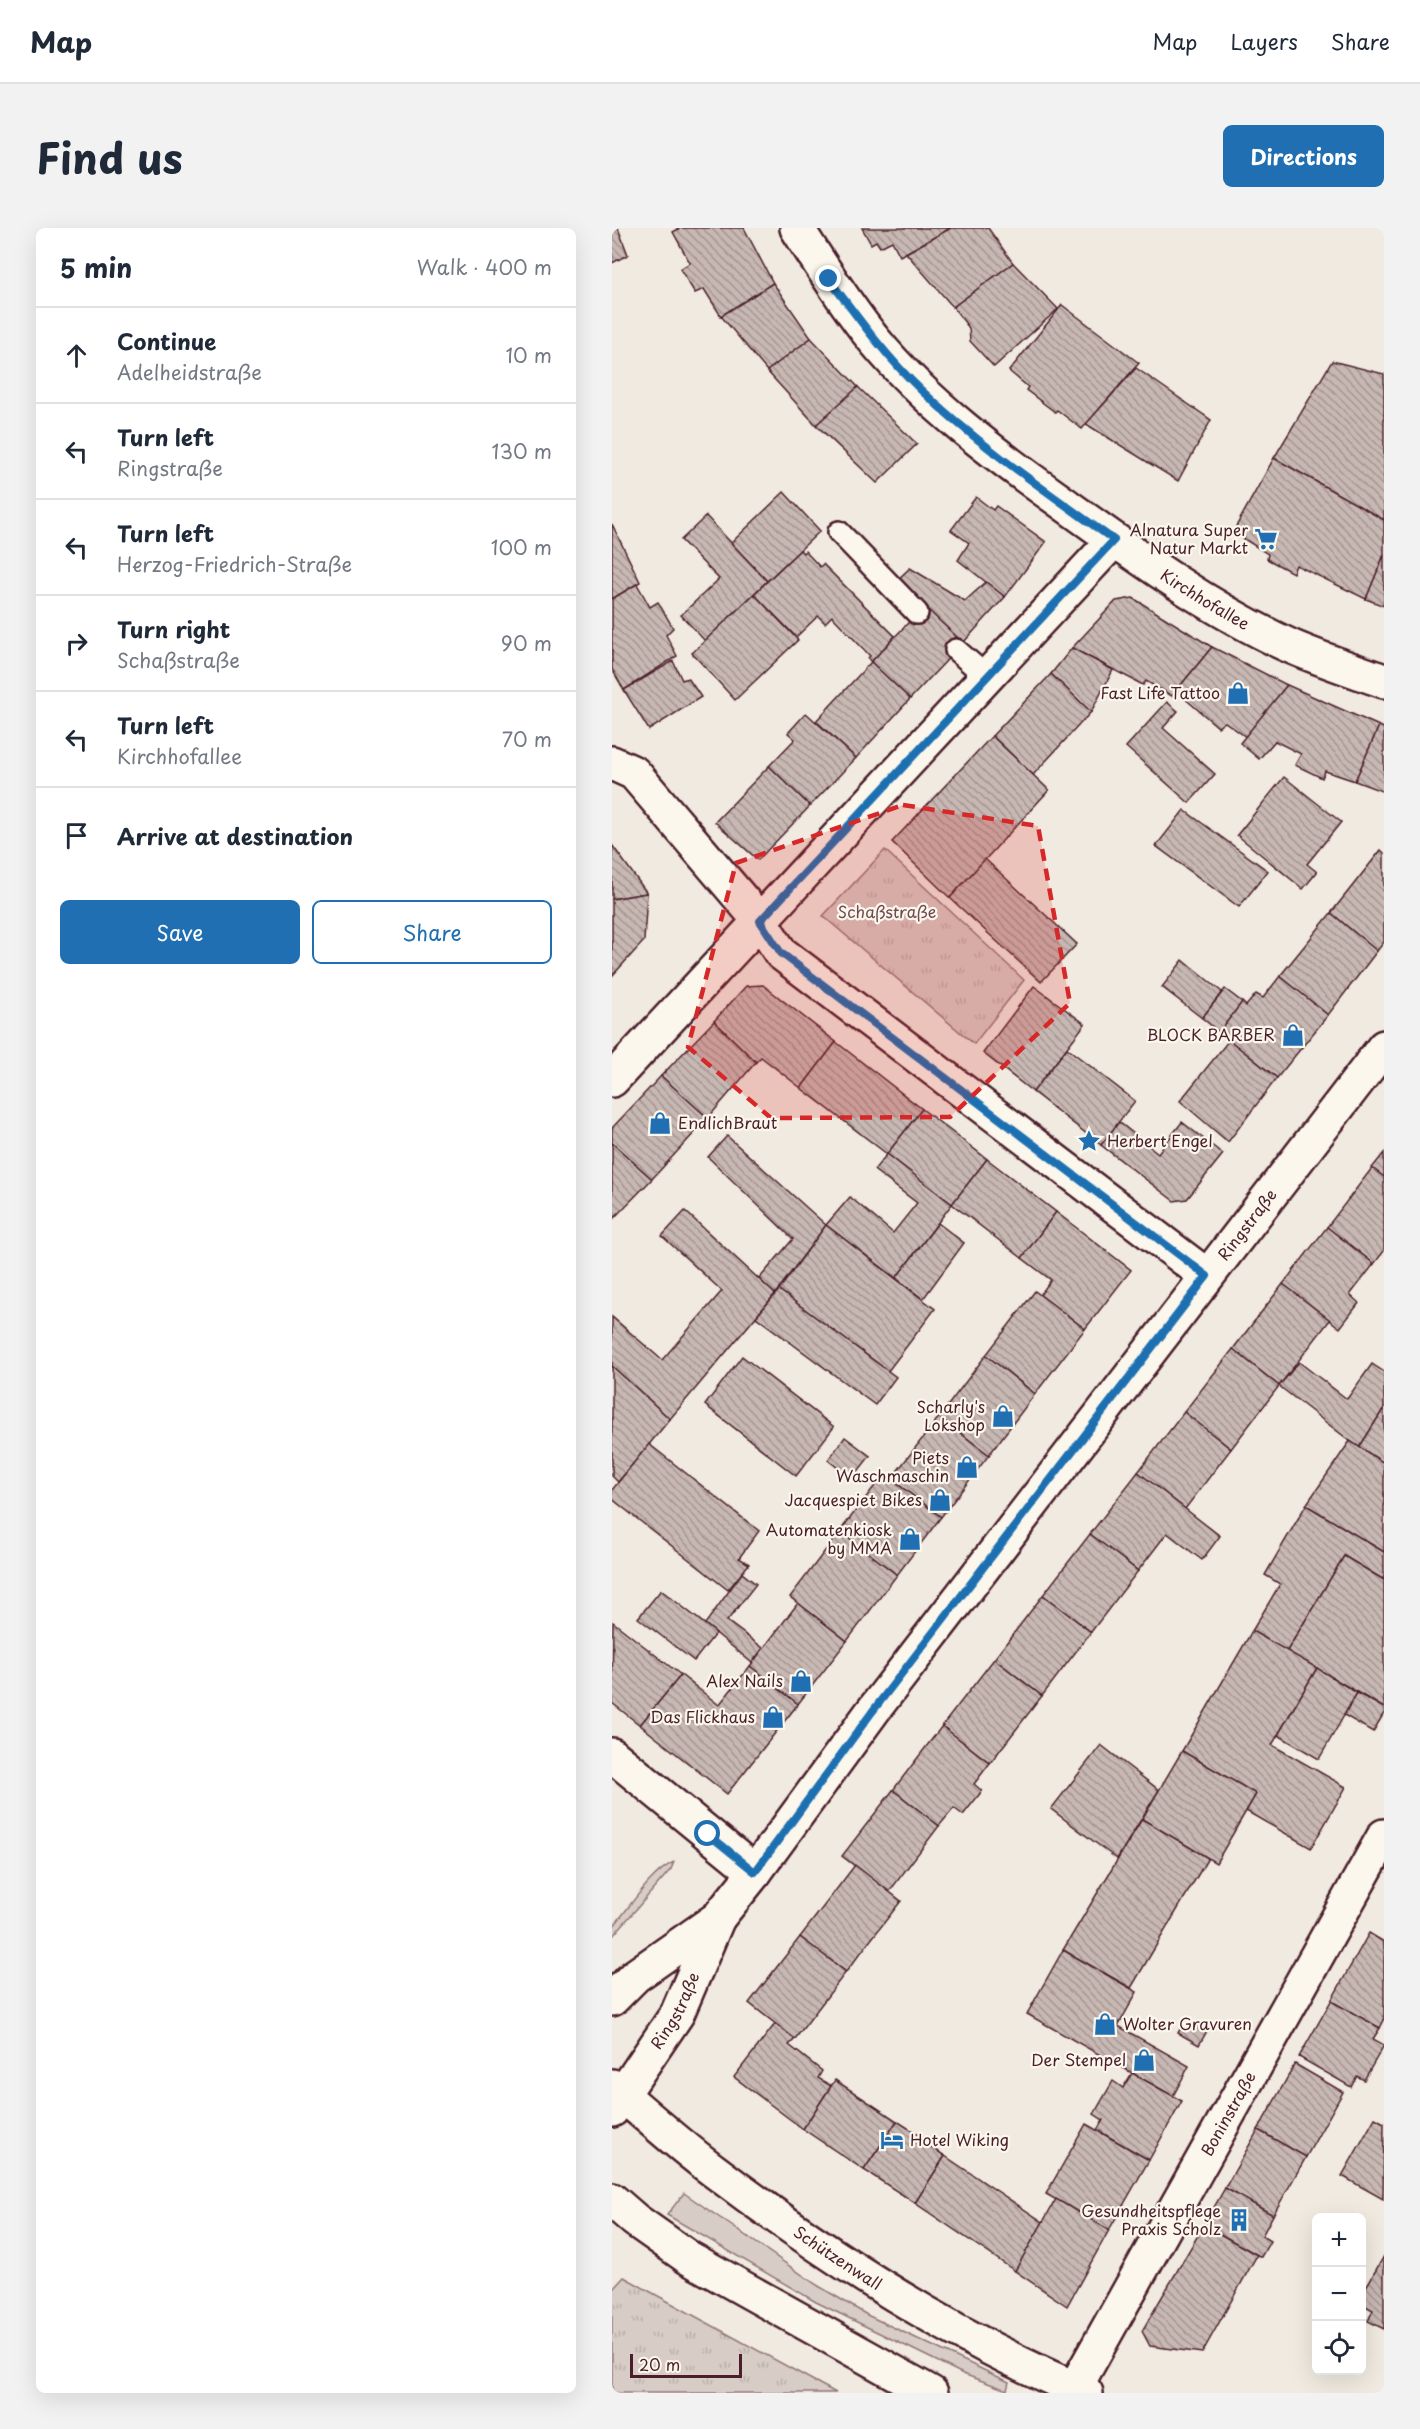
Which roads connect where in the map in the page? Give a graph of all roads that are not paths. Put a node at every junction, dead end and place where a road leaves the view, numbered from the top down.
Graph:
1 (797, 228) edge
2 (838, 532) dead end
3 (1114, 540) junction
4 (917, 613) dead end
5 (956, 650) dead end
6 (987, 677) junction
7 (1384, 681) edge
8 (612, 763) edge
9 (760, 921) junction
10 (1384, 1047) edge
11 (612, 1080) edge
12 (1207, 1276) junction
13 (612, 1755) edge
14 (1384, 1836) edge
15 (755, 1872) junction
16 (718, 1918) junction
17 (612, 1999) edge
18 (616, 2098) edge
19 (612, 2200) edge
20 (1078, 2391) edge
21 (931, 2393) edge

1 - 3 street, Kirchhofallee
2 - 4 lane
3 - 6 street
3 - 7 street, Kirchhofallee
5 - 6 lane
6 - 9 street
8 - 9 street
9 - 11 street
9 - 12 street
10 - 12 street, Ringstraße
12 - 15 street, Ringstraße
13 - 15 street
14 - 20 street, Boninstraße
15 - 16 street, Ringstraße
16 - 17 street, Ringstraße
16 - 18 street, Ringstraße
18 - 20 street, Schützenwall
19 - 21 street

